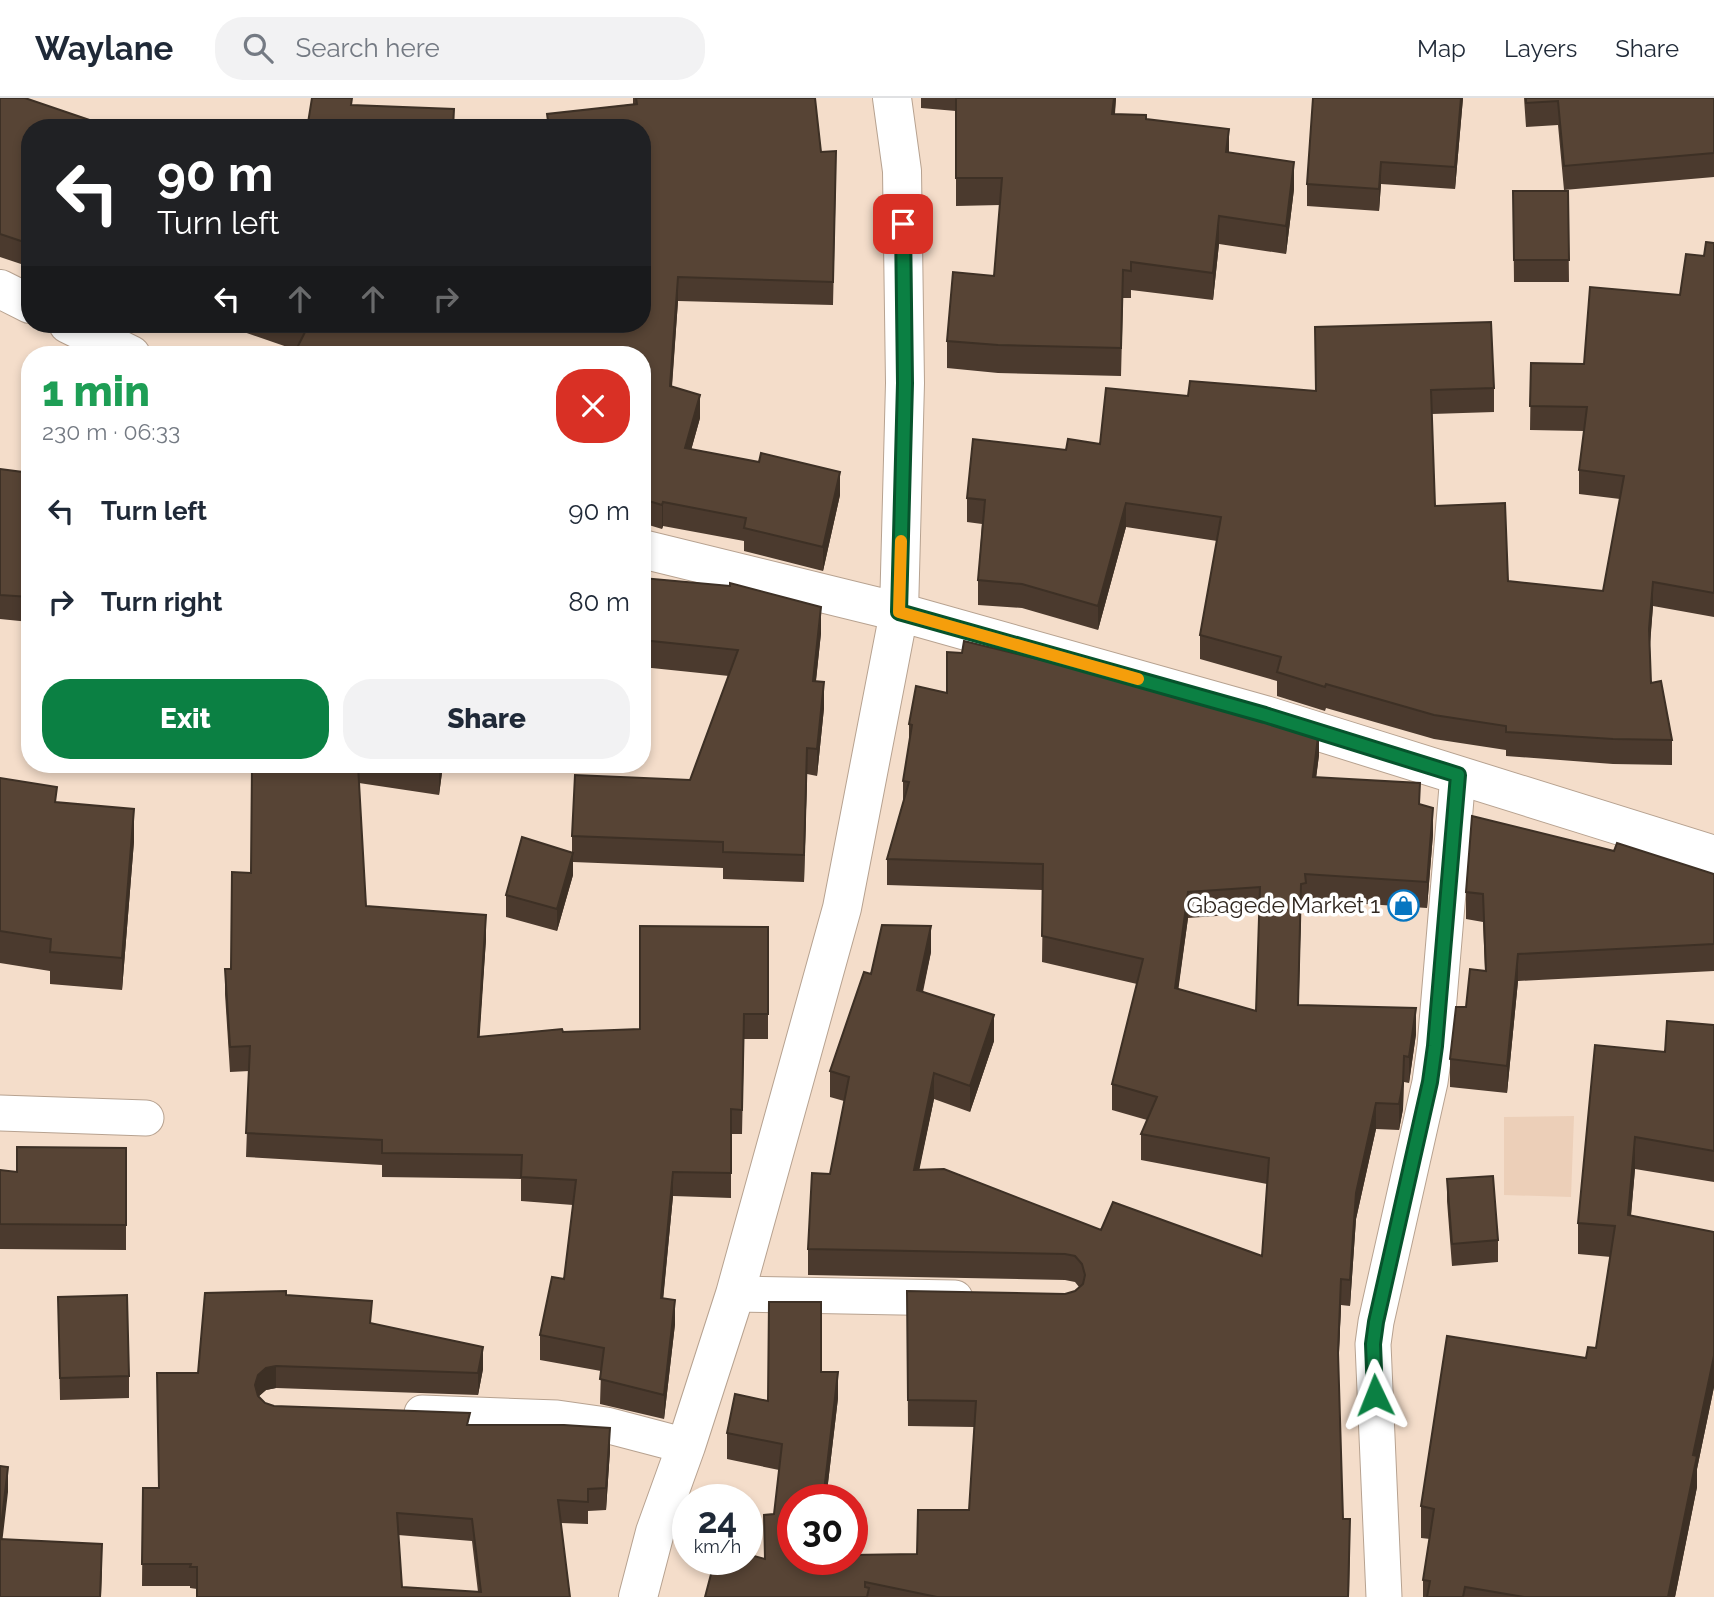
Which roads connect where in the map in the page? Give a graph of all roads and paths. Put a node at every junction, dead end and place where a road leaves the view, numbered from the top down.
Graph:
1 (892, 98) edge
2 (0, 289) edge
3 (21, 300) edge
4 (86, 333) edge
5 (113, 346) edge
6 (651, 551) edge
7 (899, 612) junction
8 (1458, 775) junction
9 (1713, 849) edge
10 (0, 1113) edge
11 (146, 1118) dead end
12 (734, 1294) junction
13 (982, 1298) edge
14 (396, 1412) edge
15 (686, 1446) junction
16 (638, 1597) edge
17 (1384, 1597) edge

1 - 7 street
2 - 3 street
4 - 5 street
6 - 7 street
7 - 8 street
7 - 12 street
8 - 9 street
8 - 17 street
10 - 11 street
12 - 13 street
12 - 15 street
14 - 15 street
15 - 16 street

